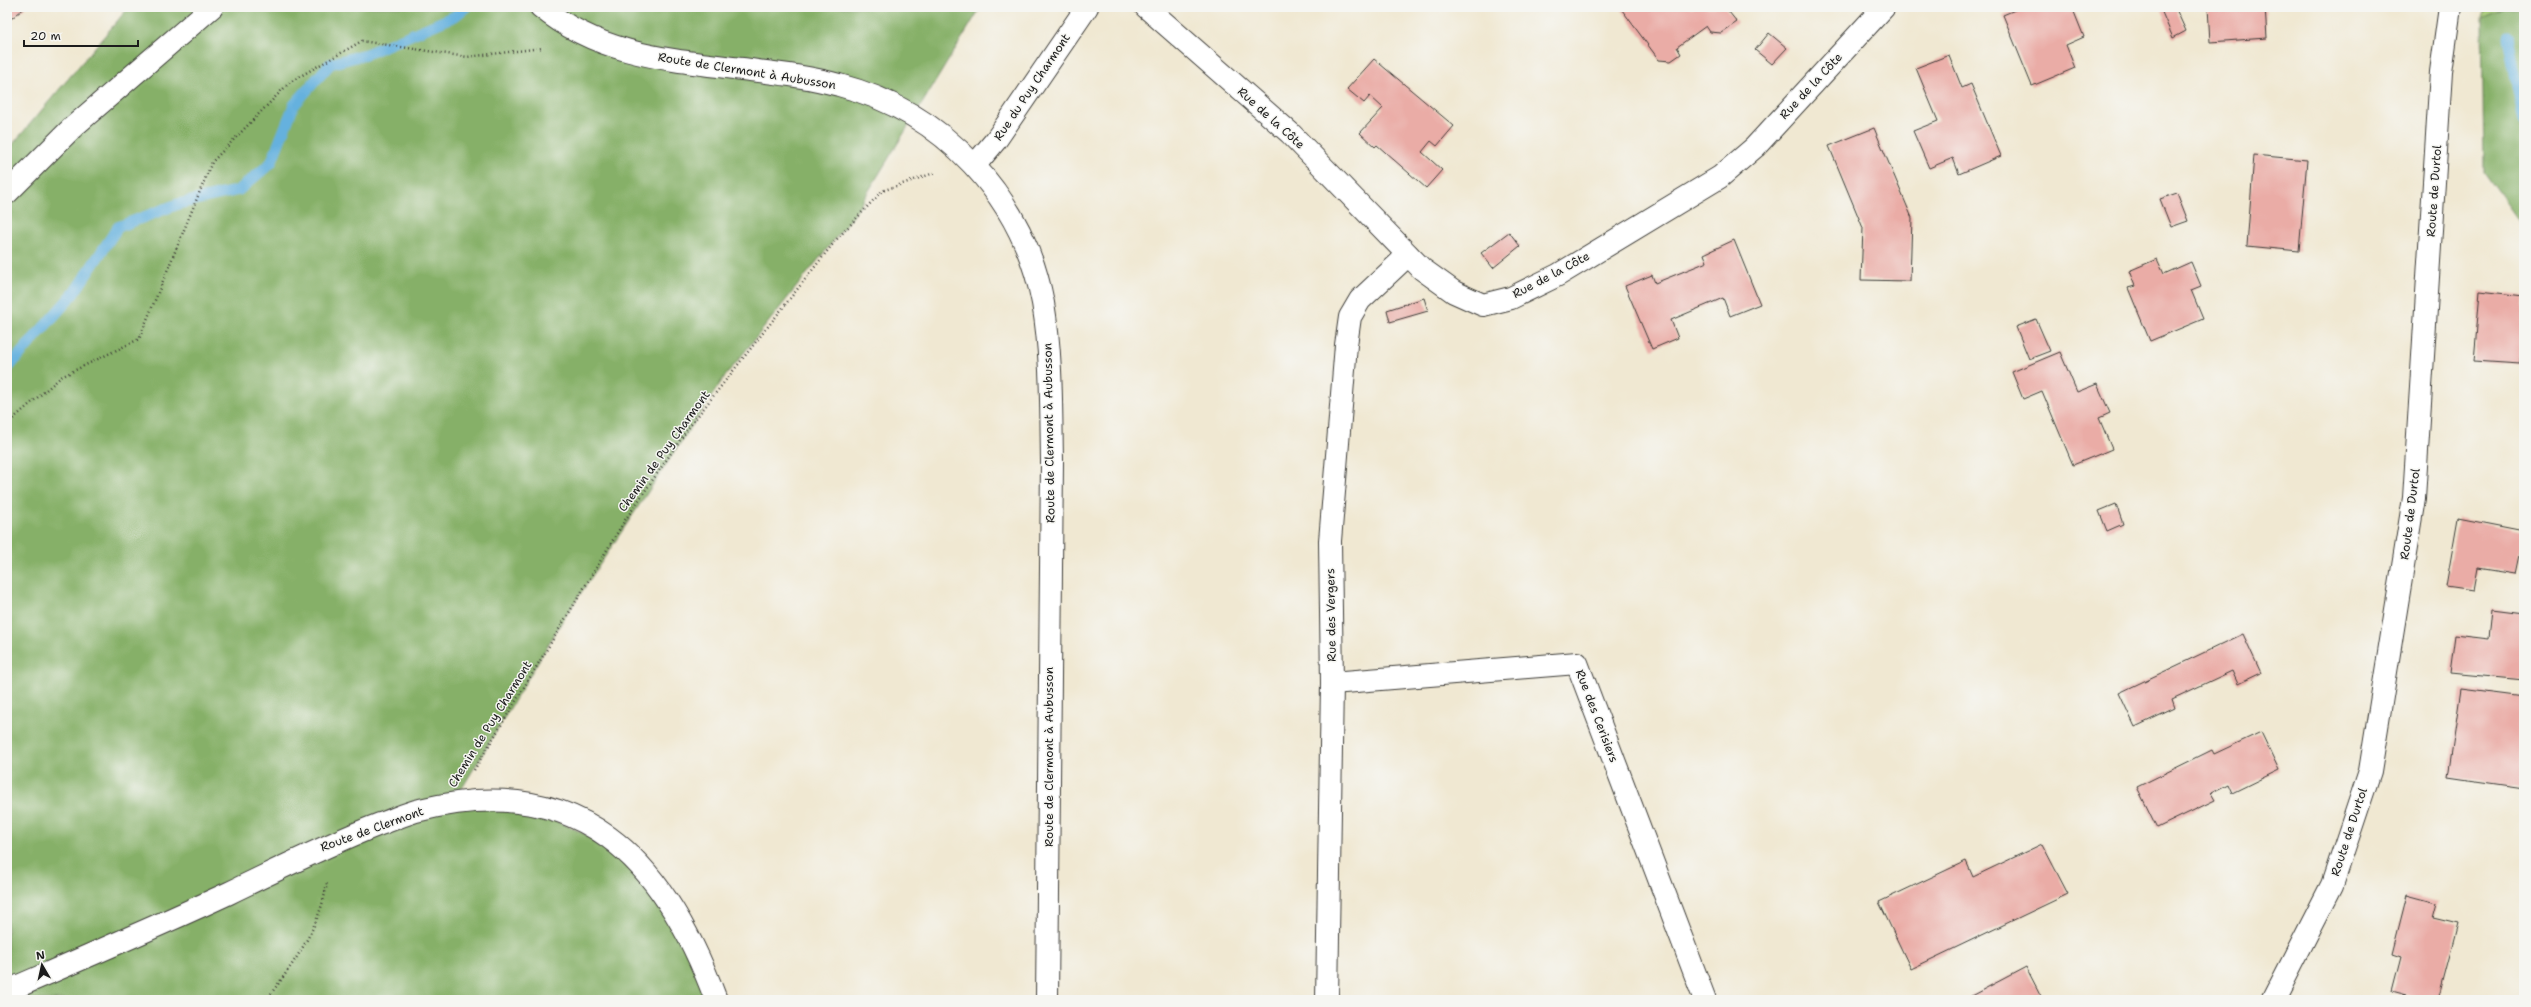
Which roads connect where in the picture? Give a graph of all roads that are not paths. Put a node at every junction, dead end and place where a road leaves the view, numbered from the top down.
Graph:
1 (212, 7) edge
2 (541, 7) edge
3 (1087, 7) edge
4 (1146, 7) edge
5 (1884, 7) edge
6 (2450, 7) edge
7 (975, 165) junction
8 (7, 193) edge
9 (1408, 255) junction
10 (1332, 683) junction
11 (7, 991) edge
12 (716, 1000) edge
13 (1047, 1000) edge
14 (1327, 1000) edge
15 (1705, 1000) edge
16 (2273, 1000) edge

1 - 8 street
2 - 7 street, Route de Clermont à Aubusson
3 - 7 street, Rue du Puy Charmont
4 - 9 street, Rue de la Côte
5 - 9 street, Rue de la Côte
6 - 16 street, Route de Durtol
7 - 13 street, Route de Clermont à Aubusson
9 - 10 street, Rue des Vergers
10 - 14 street, Rue des Vergers
10 - 15 street, Rue des Cerisiers
11 - 12 street, Route de Clermont

